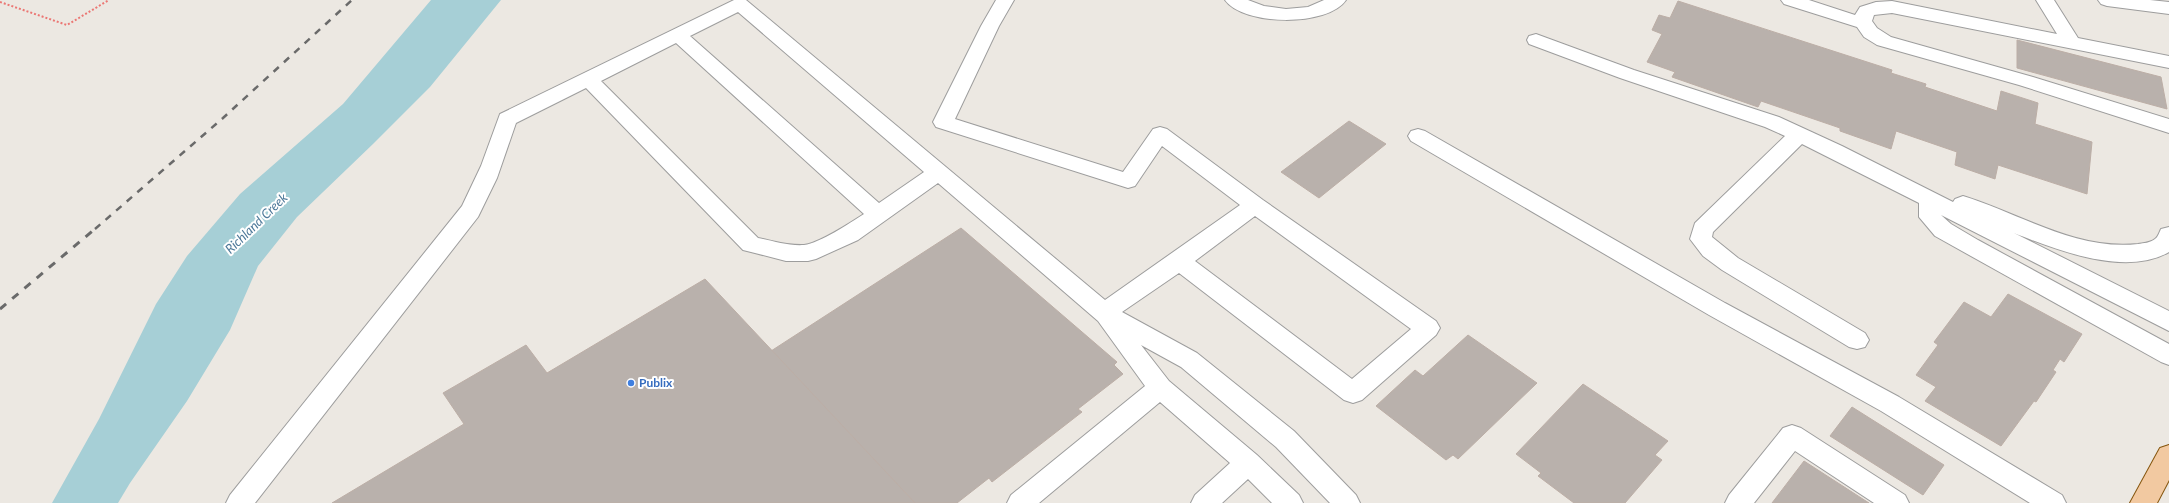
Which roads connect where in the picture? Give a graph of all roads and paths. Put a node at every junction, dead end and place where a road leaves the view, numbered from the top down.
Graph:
1 (109, 0) edge
2 (1005, 0) edge
3 (1234, 0) edge
4 (1337, 0) edge
5 (1790, 0) edge
6 (2045, 0) edge
7 (2107, 0) edge
8 (0, 2) edge
9 (2169, 8) edge
10 (1863, 23) junction
11 (678, 36) junction
12 (1536, 40) dead end
13 (2071, 42) junction
14 (2169, 62) edge
15 (588, 79) junction
16 (2169, 126) edge
17 (1799, 134) junction
18 (1418, 136) dead end
19 (1874, 171) junction
20 (938, 173) junction
21 (1930, 201) junction
22 (1255, 205) junction
23 (878, 214) junction
24 (2169, 235) edge
25 (1179, 261) junction
26 (1104, 313) junction
27 (2169, 322) edge
28 (1857, 340) dead end
29 (2169, 355) edge
30 (1160, 388) junction
31 (2169, 456) edge
32 (1248, 463) junction
33 (239, 503) edge
34 (1020, 503) edge
35 (1204, 503) edge
36 (1290, 503) edge
37 (1347, 503) edge
38 (1738, 503) edge
39 (1896, 503) edge
40 (2053, 503) edge
41 (2143, 503) edge

1 - 8 path
2 - 22 street
3 - 4 street
5 - 10 street
6 - 13 street
7 - 9 street
10 - 13 street
10 - 16 street
11 - 15 street
11 - 20 street
11 - 23 street
12 - 17 street
13 - 14 street
15 - 23 street
15 - 33 street
17 - 19 street
17 - 28 street
18 - 40 street
19 - 21 street
19 - 24 street
20 - 23 street
20 - 26 street
21 - 27 street
21 - 29 street
22 - 25 street
22 - 25 street
25 - 26 street
26 - 30 street
26 - 37 street
30 - 32 street
30 - 34 street
31 - 41 main road
32 - 35 street
32 - 36 street
38 - 39 street

